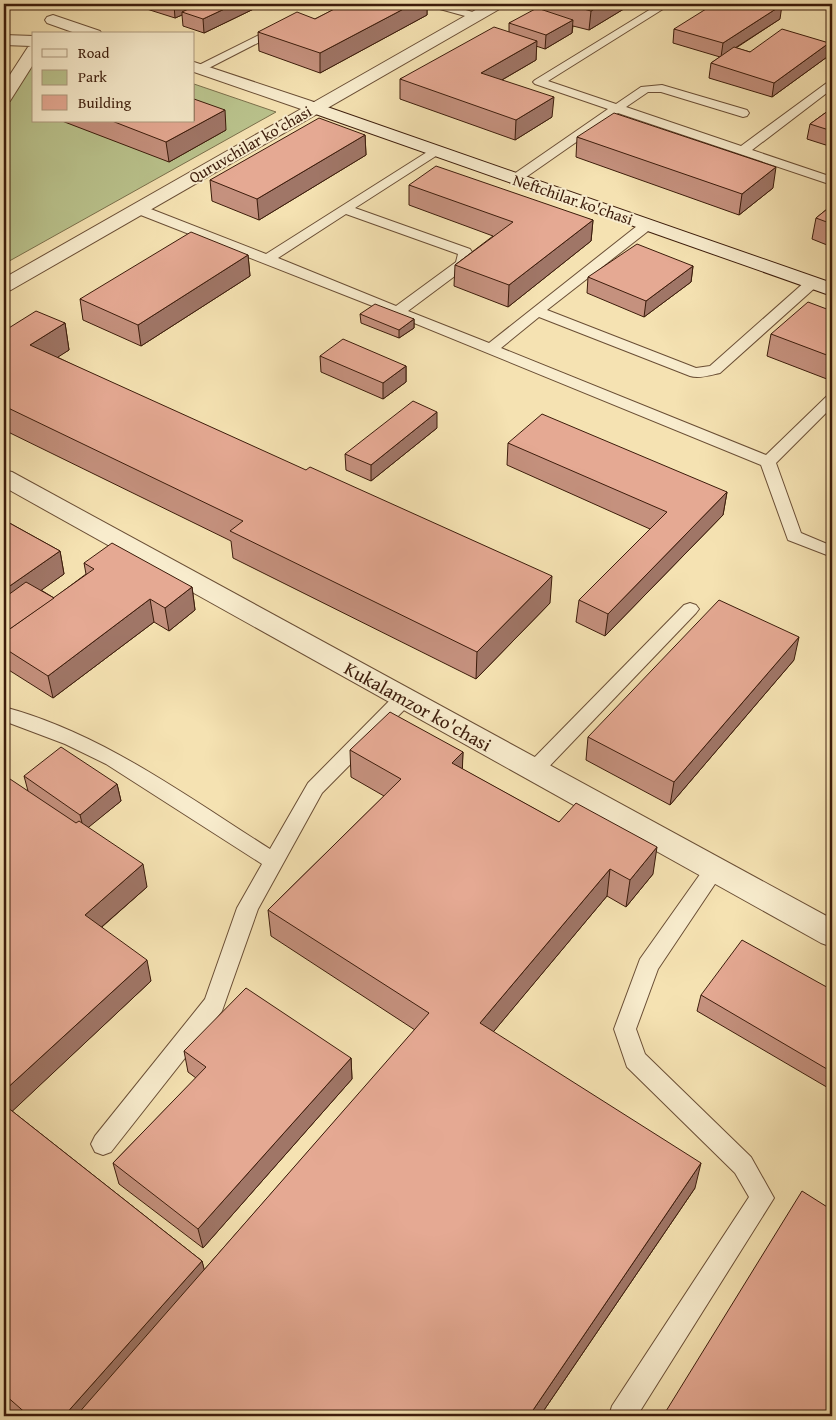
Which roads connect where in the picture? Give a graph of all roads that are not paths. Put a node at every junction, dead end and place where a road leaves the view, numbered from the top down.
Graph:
1 (62, 4) edge
2 (434, 4) edge
3 (497, 4) edge
4 (666, 4) edge
5 (476, 16) junction
6 (293, 20) edge
7 (48, 27) edge
8 (81, 32) edge
9 (4, 40) edge
10 (32, 41) edge
11 (32, 53) edge
12 (197, 68) edge
13 (832, 84) edge
14 (4, 97) edge
15 (313, 107) junction
16 (614, 108) junction
17 (743, 113) dead end
18 (436, 150) junction
19 (743, 151) junction
20 (515, 179) junction
21 (832, 180) edge
22 (138, 209) junction
23 (345, 209) junction
24 (647, 225) junction
25 (269, 258) junction
26 (812, 283) junction
27 (4, 286) edge
28 (832, 290) edge
29 (537, 310) junction
30 (397, 312) junction
31 (490, 350) junction
32 (832, 399) edge
33 (768, 462) junction
34 (4, 477) edge
35 (832, 552) edge
36 (690, 609) dead end
37 (404, 698) junction
38 (4, 714) edge
39 (534, 770) junction
40 (274, 862) junction
41 (715, 869) junction
42 (832, 934) edge
43 (103, 1144) dead end
44 (622, 1416) edge

1 - 7 street
2 - 5 lane
3 - 5 street, Quruvchilar ko'chasi
4 - 16 lane
5 - 15 street, Quruvchilar ko'chasi
6 - 12 lane
7 - 8 street
9 - 10 street
11 - 14 street
12 - 15 street, Neftchilar ko'chasi
13 - 19 lane
15 - 18 street, Neftchilar ko'chasi
15 - 22 street, Quruvchilar ko'chasi
16 - 17 lane
16 - 19 lane
16 - 20 lane
18 - 20 street, Neftchilar ko'chasi
18 - 23 lane
19 - 21 lane
20 - 24 street, Neftchilar ko'chasi
22 - 25 lane
22 - 27 street, Quruvchilar ko'chasi
23 - 25 lane
23 - 30 lane
24 - 26 street, Neftchilar ko'chasi
24 - 29 lane
25 - 30 lane
26 - 28 street, Neftchilar ko'chasi
26 - 29 lane
29 - 31 lane
30 - 31 lane
31 - 33 lane
32 - 33 lane
33 - 35 lane
34 - 37 street, Kukalamzor ko'chasi
36 - 39 lane
37 - 39 street, Kukalamzor ko'chasi
37 - 40 lane
38 - 40 lane
39 - 41 street, Kukalamzor ko'chasi
40 - 43 lane
41 - 42 street, Kukalamzor ko'chasi
41 - 44 lane

